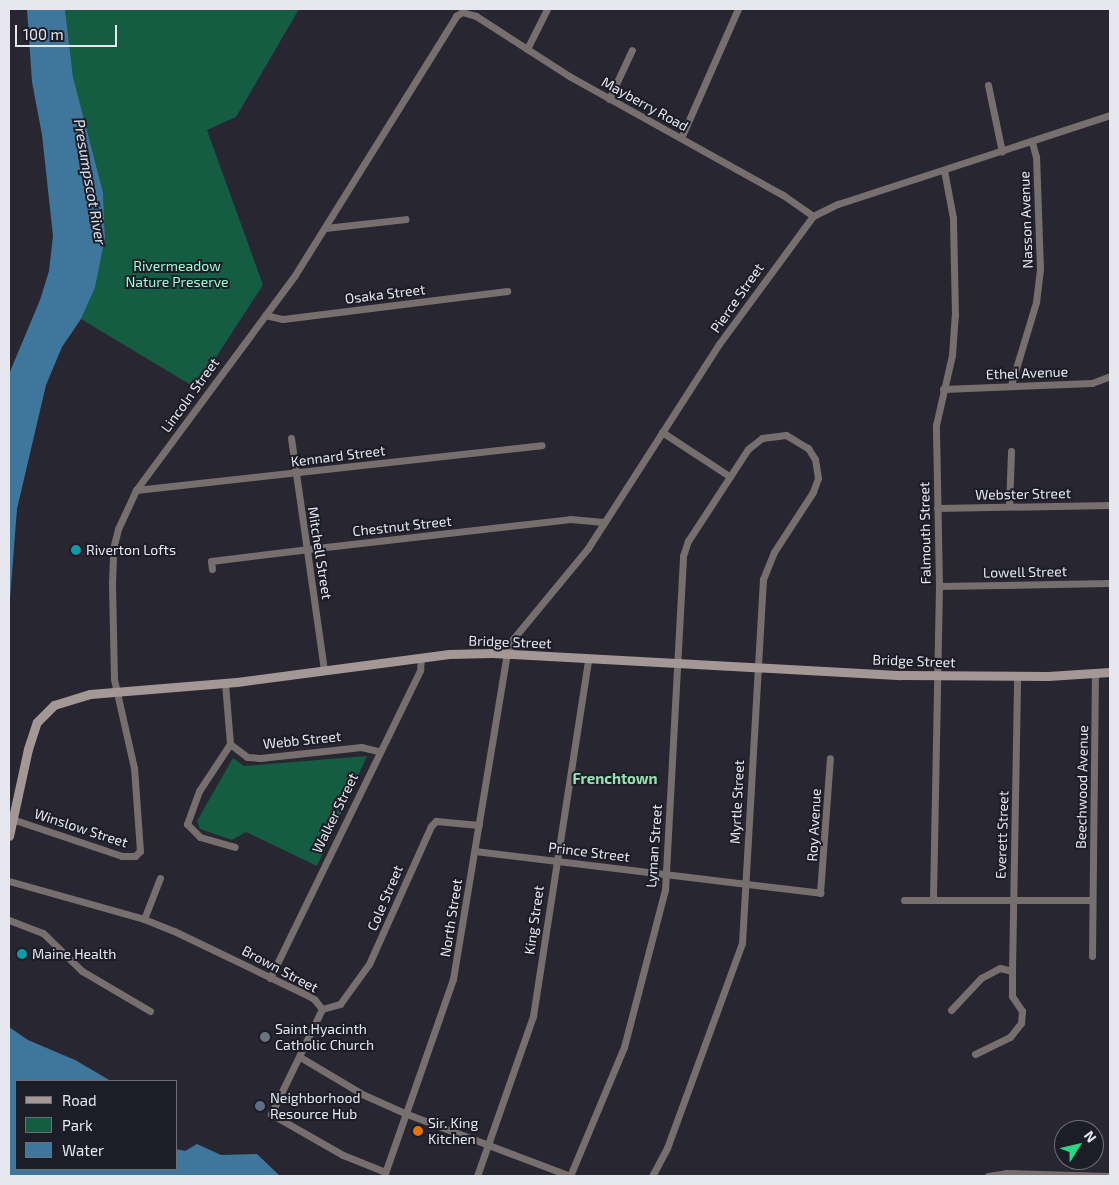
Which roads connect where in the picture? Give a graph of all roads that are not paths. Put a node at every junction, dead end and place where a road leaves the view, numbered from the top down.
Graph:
1 (547, 9) edge
2 (738, 9) edge
3 (467, 13) joint
4 (527, 49) junction
5 (632, 50) dead end
6 (988, 86) dead end
7 (609, 99) junction
8 (1110, 115) edge
9 (682, 138) junction
10 (1032, 142) junction
11 (1002, 152) junction
12 (944, 170) junction
13 (813, 216) junction
14 (406, 219) dead end
15 (325, 228) junction
16 (507, 291) dead end
17 (265, 314) junction
18 (1110, 376) edge
19 (1011, 385) junction
20 (944, 389) junction
21 (662, 432) junction
22 (792, 437) joint
23 (292, 438) dead end
24 (542, 444) dead end
25 (1011, 451) dead end
26 (296, 474) junction
27 (729, 476) junction
28 (136, 490) junction
29 (1110, 505) edge
30 (1009, 506) junction
31 (937, 508) junction
32 (604, 522) junction
33 (305, 550) junction
34 (212, 569) dead end
35 (1110, 583) edge
36 (939, 586) junction
37 (508, 654) junction
38 (421, 658) junction
39 (588, 660) junction
40 (678, 664) junction
41 (756, 669) junction
42 (324, 671) junction
43 (1110, 672) edge
44 (1095, 674) junction
45 (938, 676) junction
46 (1016, 676) junction
47 (225, 683) junction
48 (115, 693) junction
49 (230, 744) junction
50 (379, 751) junction
51 (830, 758) dead end
52 (12, 819) junction
53 (480, 825) junction
54 (9, 836) edge
55 (235, 847) dead end
56 (475, 850) junction
57 (140, 851) joint
58 (556, 861) junction
59 (667, 875) junction
60 (160, 878) dead end
61 (9, 881) edge
62 (747, 885) junction
63 (820, 893) joint
64 (932, 898) junction
65 (1013, 899) junction
66 (904, 900) dead end
67 (1091, 900) junction
68 (144, 919) junction
69 (9, 920) edge
70 (1092, 956) dead end
71 (1012, 971) junction
72 (270, 978) junction
73 (322, 1009) junction
74 (951, 1010) dead end
75 (150, 1011) dead end
76 (975, 1054) dead end
77 (300, 1057) junction
78 (406, 1114) junction
79 (490, 1144) junction
80 (385, 1174) edge
81 (477, 1176) edge
82 (570, 1176) edge
83 (652, 1176) edge
84 (988, 1176) edge
85 (1108, 1176) edge

1 - 4 street
2 - 9 street
3 - 4 street, Mayberry Road
3 - 15 street, Lincoln Street
4 - 7 street, Mayberry Road
5 - 7 street
6 - 11 street
7 - 9 street, Mayberry Road
8 - 10 street, Pierce Street
9 - 13 street, Mayberry Road
10 - 11 street, Pierce Street
10 - 19 street, Nasson Avenue
11 - 12 street, Pierce Street
12 - 13 street, Pierce Street
12 - 20 street, Falmouth Street
13 - 21 street, Pierce Street
14 - 15 street
15 - 17 street, Lincoln Street
16 - 17 street, Osaka Street
17 - 28 street, Lincoln Street
18 - 19 street, Ethel Avenue
19 - 20 street, Ethel Avenue
20 - 31 street, Falmouth Street
21 - 27 street
21 - 32 street, Pierce Street
22 - 27 street, Lyman Street
22 - 41 street, Myrtle Street
23 - 26 street, Mitchell Street
24 - 26 street, Kennard Street
25 - 30 street
26 - 28 street, Kennard Street
26 - 33 street, Mitchell Street
27 - 40 street, Lyman Street
28 - 48 street, Lincoln Street
29 - 30 street, Webster Street
30 - 31 street, Webster Street
31 - 36 street, Falmouth Street
32 - 33 street, Chestnut Street
32 - 37 street, Pierce Street
33 - 34 street, Chestnut Street
33 - 42 street, Mitchell Street
35 - 36 street, Lowell Street
36 - 45 street, Falmouth Street
37 - 38 street, Bridge Street
37 - 39 street, Bridge Street
37 - 53 street, North Street
38 - 42 street, Bridge Street
38 - 50 street, Walker Street
39 - 40 street, Bridge Street
39 - 58 street, King Street
40 - 41 street, Bridge Street
40 - 59 street, Lyman Street
41 - 45 street, Bridge Street
41 - 62 street, Myrtle Street
42 - 47 street, Bridge Street
43 - 44 street, Bridge Street
44 - 46 street, Bridge Street
44 - 67 street, Beechwood Avenue
45 - 46 street, Bridge Street
45 - 64 street, Falmouth Street
46 - 65 street, Everett Street
47 - 48 street, Bridge Street
47 - 49 street
48 - 52 street, Bridge Street
48 - 57 street, Lincoln Street
49 - 50 street, Webb Street
49 - 55 street
50 - 72 street, Walker Street
51 - 63 street, Roy Avenue
52 - 54 street, Bridge Street
52 - 57 street, Winslow Street
53 - 56 street, North Street
53 - 73 street, Cole Street
56 - 58 street, Prince Street
56 - 78 street, North Street
58 - 59 street, Prince Street
58 - 79 street, King Street
59 - 62 street, Prince Street
59 - 82 street, Lyman Street
60 - 68 street
61 - 68 street, Brown Street
62 - 63 street, Prince Street
62 - 83 street, Myrtle Street
64 - 65 street
64 - 66 street
65 - 67 street
65 - 71 street, Everett Street
67 - 70 street, Beechwood Avenue
68 - 72 street, Brown Street
69 - 75 street
71 - 74 street
71 - 76 street, Everett Street
72 - 73 street, Brown Street
73 - 77 street, Brown Street
77 - 78 street
77 - 80 street, Brown Street
78 - 79 street
78 - 80 street, North Street
79 - 81 street, King Street
79 - 82 street
84 - 85 street

